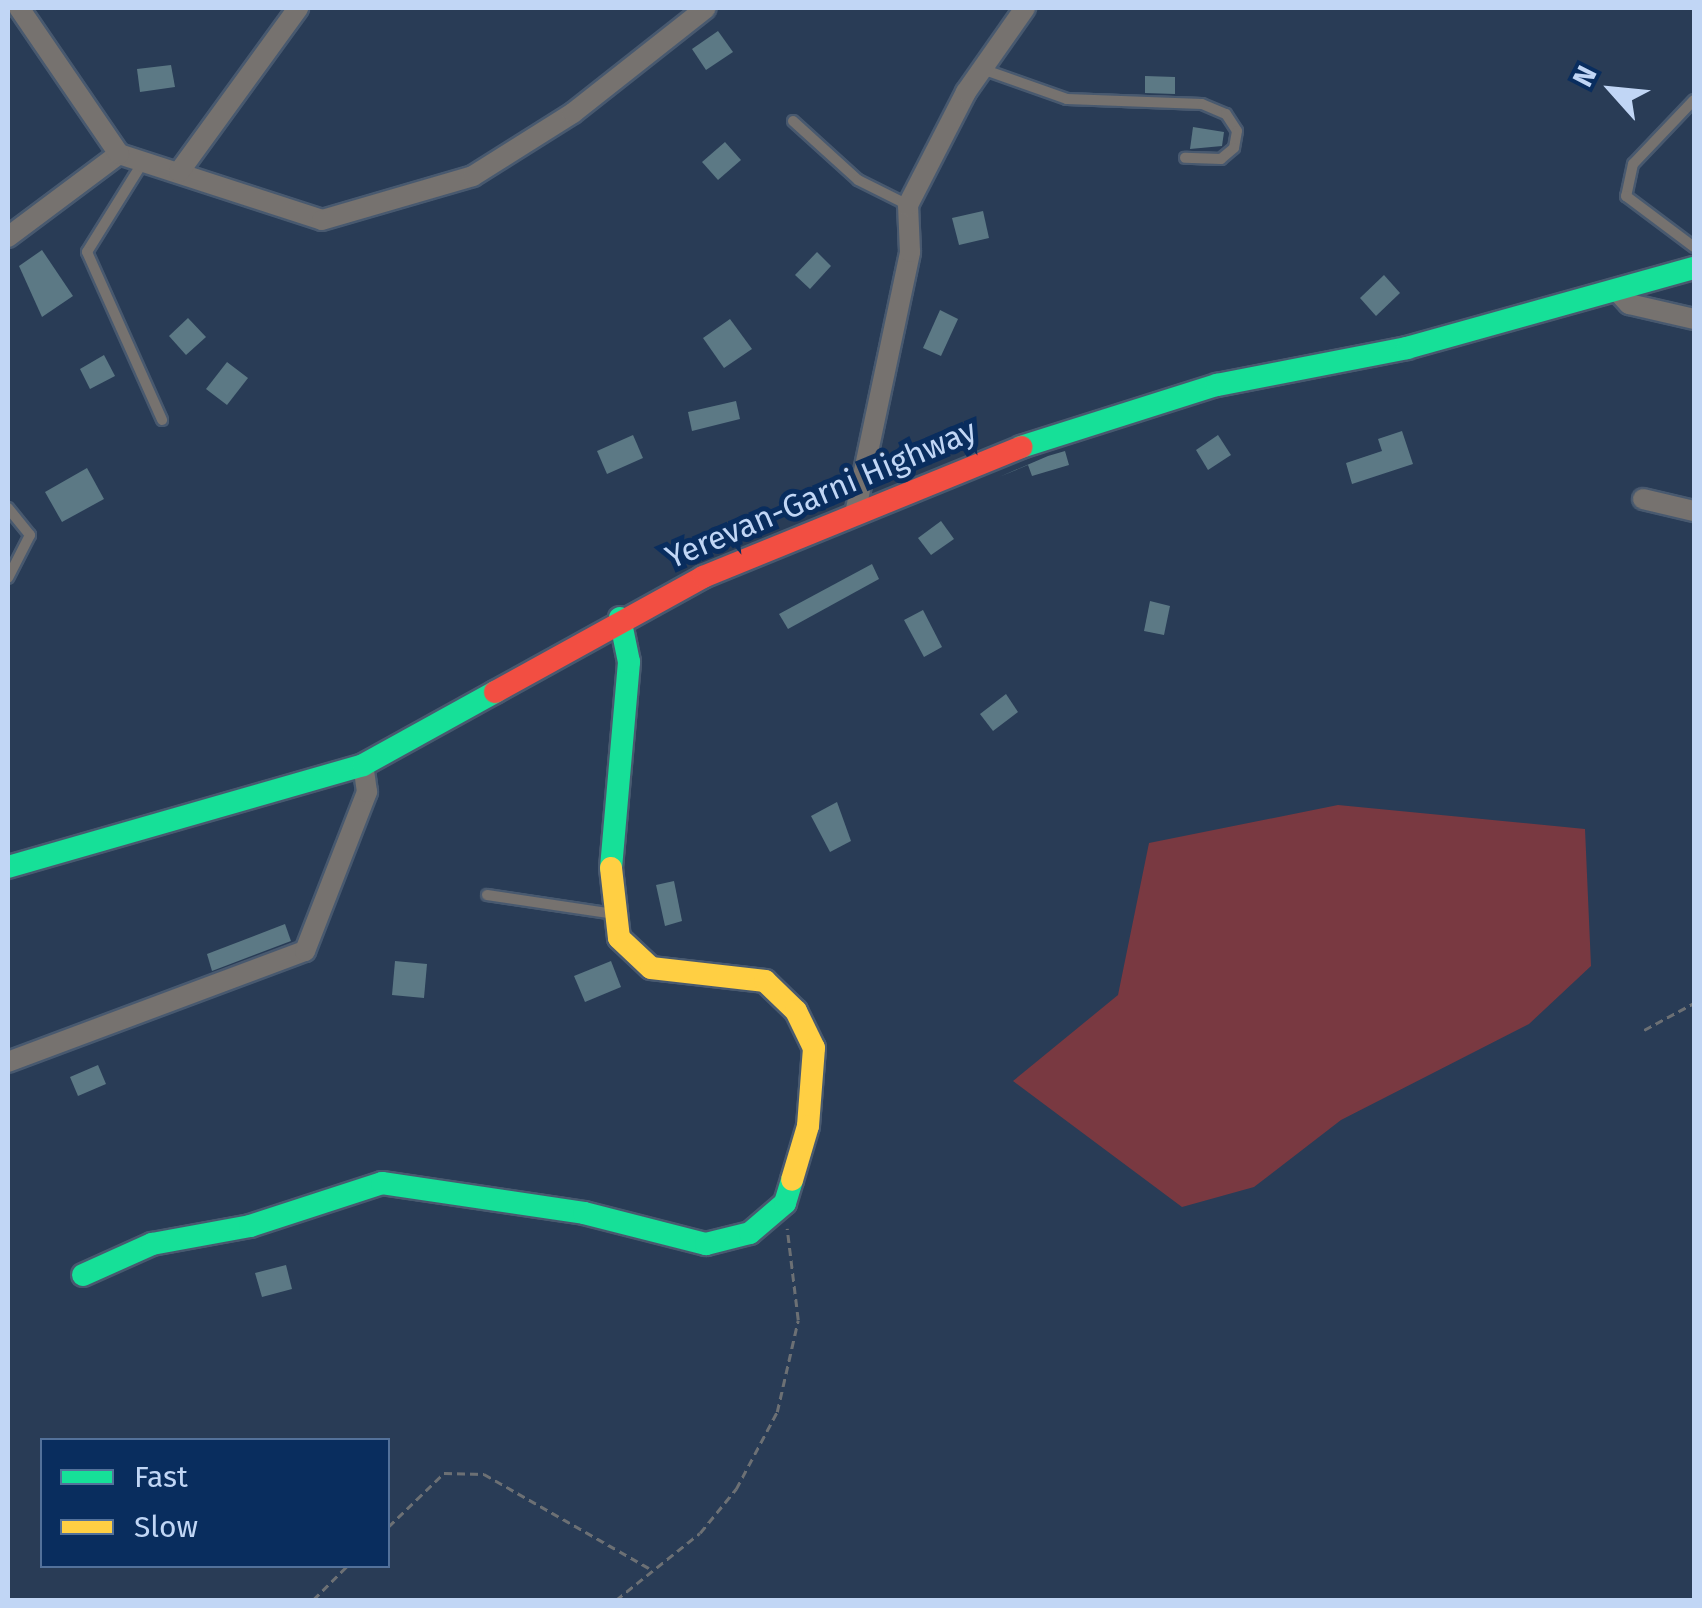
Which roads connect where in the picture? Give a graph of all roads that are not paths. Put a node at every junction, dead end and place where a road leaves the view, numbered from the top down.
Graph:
1 (19, 8) edge
2 (298, 8) edge
3 (706, 8) edge
4 (1024, 8) edge
5 (985, 70) junction
6 (1694, 100) edge
7 (793, 121) dead end
8 (119, 154) junction
9 (1184, 158) dead end
10 (144, 161) junction
11 (179, 172) junction
12 (908, 205) junction
13 (8, 237) edge
14 (1694, 247) edge
15 (1694, 268) edge
16 (1619, 293) junction
17 (1694, 319) edge
18 (162, 420) dead end
19 (1643, 499) dead end
20 (8, 508) edge
21 (856, 509) junction
22 (1694, 510) edge
23 (8, 578) edge
24 (620, 618) junction
25 (364, 765) junction
26 (8, 867) edge
27 (487, 895) dead end
28 (616, 914) junction
29 (8, 1062) edge
30 (83, 1274) dead end

1 - 8 street
2 - 11 street
3 - 11 street
4 - 5 street
5 - 9 lane
5 - 12 street
6 - 14 lane
7 - 12 lane
8 - 10 street
8 - 13 street
10 - 11 street
10 - 18 lane
12 - 21 street
15 - 16 main road, Yerevan-Garni Highway
16 - 17 street
16 - 21 main road, Yerevan-Garni Highway
19 - 22 street
20 - 23 lane
21 - 24 main road, Yerevan-Garni Highway
24 - 25 main road, Yerevan-Garni Highway
24 - 28 main road
25 - 26 main road, Yerevan-Garni Highway
25 - 29 street
27 - 28 lane
28 - 30 main road

